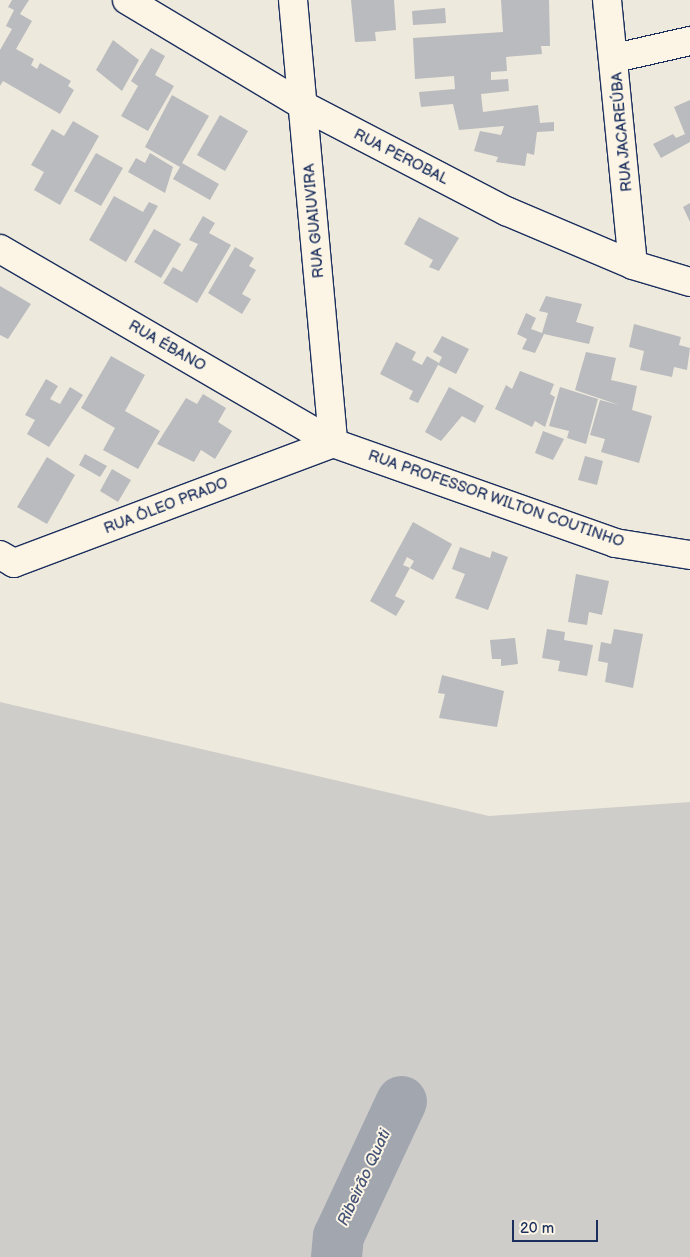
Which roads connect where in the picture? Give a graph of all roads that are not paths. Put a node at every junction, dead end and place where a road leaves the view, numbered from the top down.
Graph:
1 (127, 0) edge
2 (293, 0) edge
3 (607, 0) edge
4 (690, 41) edge
5 (615, 58) junction
6 (304, 106) junction
7 (0, 249) edge
8 (633, 265) junction
9 (690, 282) edge
10 (333, 443) junction
11 (0, 555) edge
12 (690, 555) edge

1 - 6 street, RUA PEROBAL
2 - 6 street, RUA GUAIUVIRA
3 - 5 street, RUA JACAREÚBA
4 - 5 street
5 - 8 street, RUA JACAREÚBA
6 - 8 street, RUA PEROBAL
6 - 10 street, RUA GUAIUVIRA
7 - 10 street, RUA ÉBANO
8 - 9 street, RUA PEROBAL
10 - 11 street, RUA ÓLEO PRADO
10 - 12 street, RUA PROFESSOR WILTON COUTINHO

